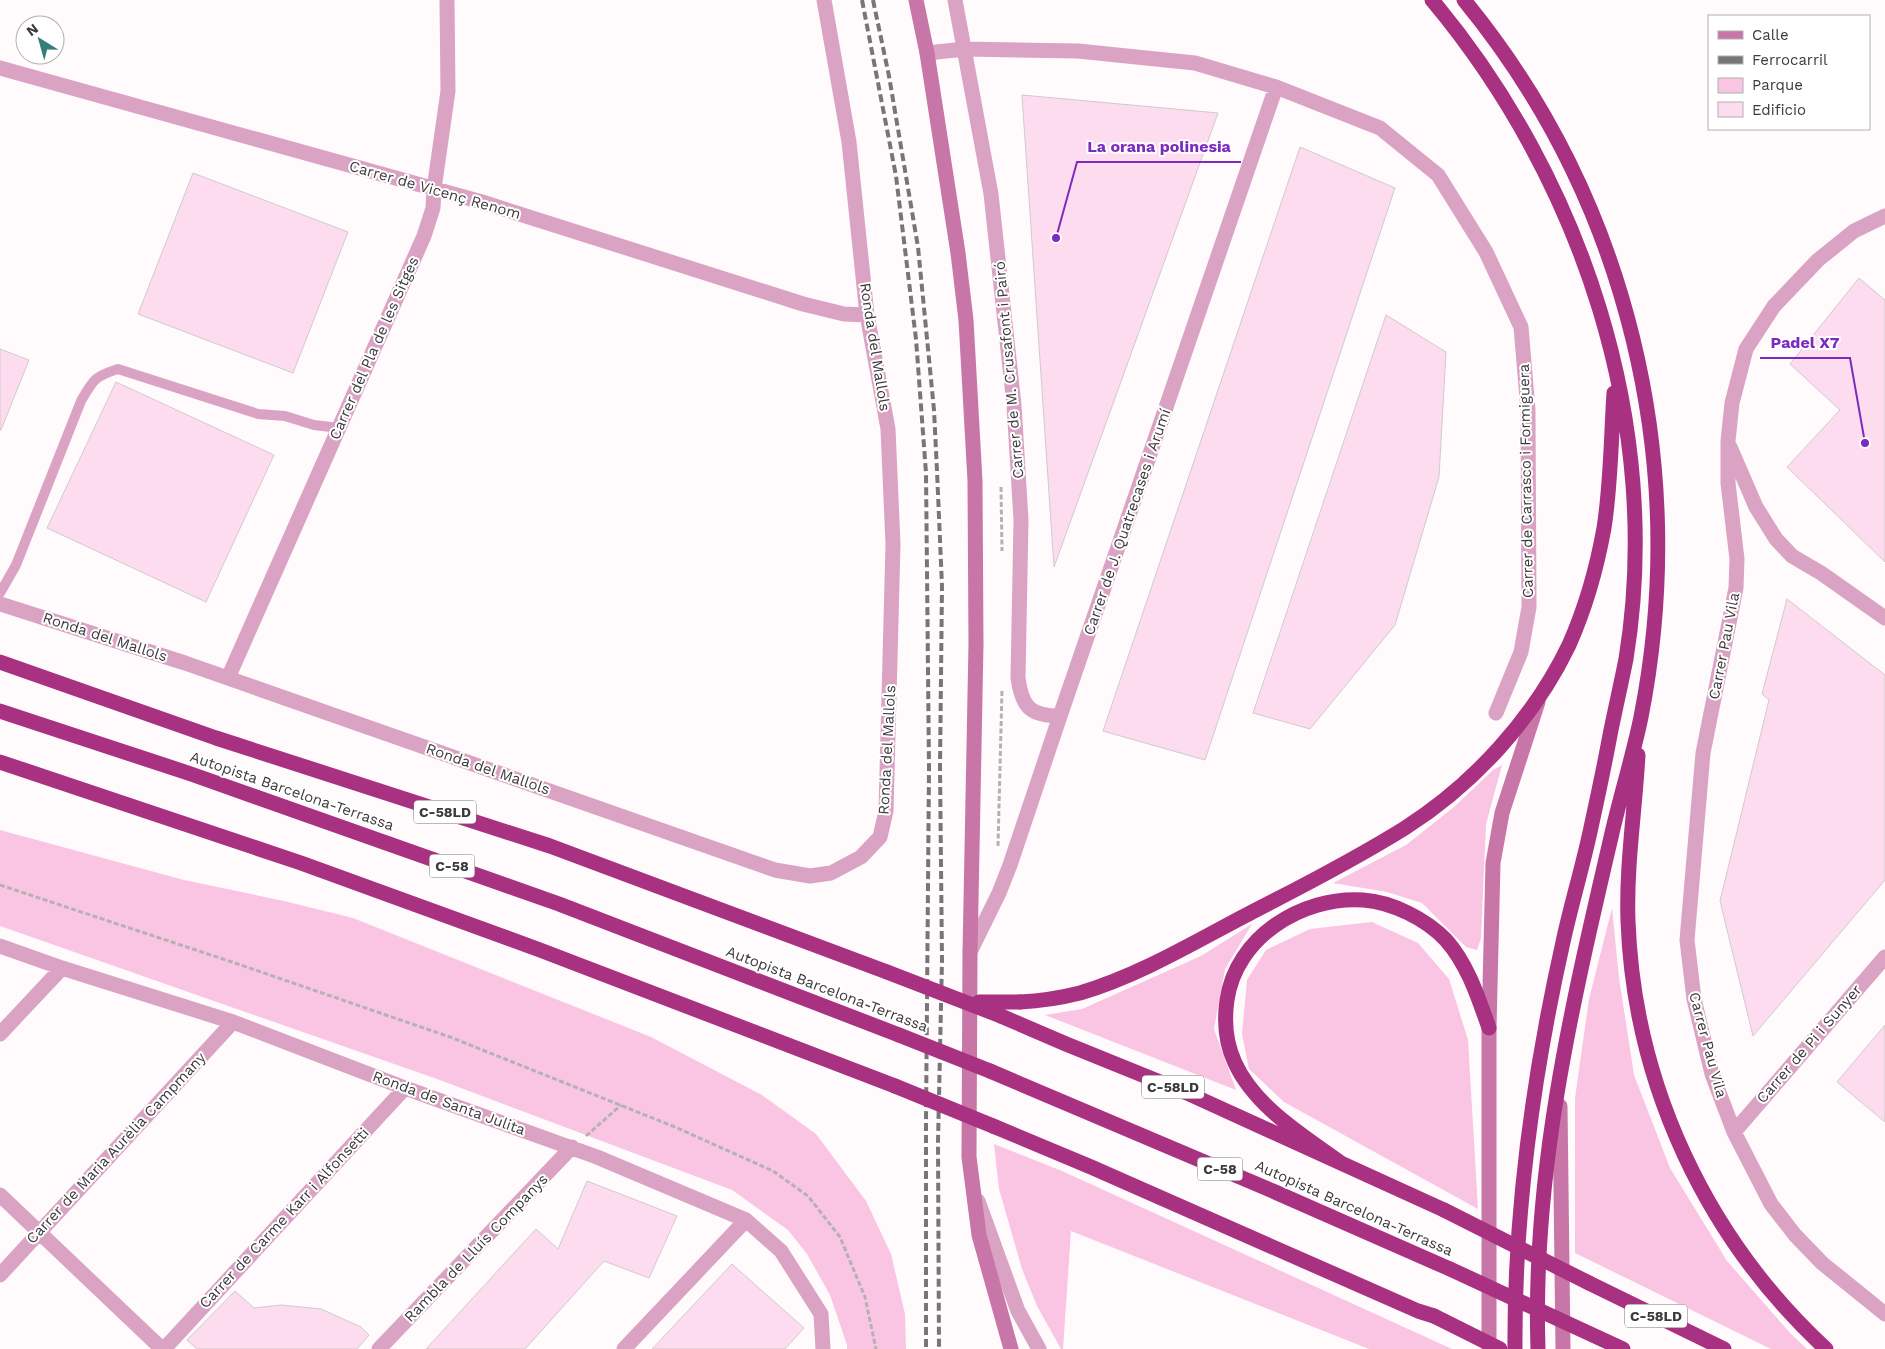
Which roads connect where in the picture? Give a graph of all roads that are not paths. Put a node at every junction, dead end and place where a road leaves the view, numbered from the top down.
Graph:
1 (447, 0) edge
2 (824, 0) edge
3 (916, 0) edge
4 (955, 0) edge
5 (1432, 0) edge
6 (1464, 0) edge
7 (966, 49) junction
8 (927, 52) junction
9 (0, 68) edge
10 (1276, 87) junction
11 (434, 189) junction
12 (1885, 216) edge
13 (867, 315) junction
14 (1615, 369) junction
15 (338, 428) junction
16 (1728, 441) junction
17 (0, 593) edge
18 (0, 604) edge
19 (1885, 618) edge
20 (0, 662) edge
21 (228, 678) junction
22 (1540, 696) junction
23 (0, 710) edge
24 (1496, 712) dead end
25 (1060, 716) junction
26 (1641, 718) junction
27 (0, 762) edge
28 (0, 946) edge
29 (970, 953) junction
30 (1885, 956) edge
31 (62, 968) junction
32 (964, 1001) junction
33 (233, 1022) junction
34 (1489, 1028) junction
35 (0, 1034) edge
36 (1560, 1076) junction
37 (405, 1088) junction
38 (1734, 1132) junction
39 (572, 1147) junction
40 (1342, 1164) junction
41 (971, 1184) junction
42 (0, 1195) edge
43 (746, 1220) junction
44 (38, 1232) junction
45 (0, 1275) edge
46 (1885, 1314) edge
47 (163, 1349) edge
48 (379, 1349) edge
49 (624, 1349) edge
50 (823, 1349) edge
51 (1011, 1349) edge
52 (1039, 1349) edge
53 (1489, 1349) edge
54 (1500, 1349) edge
55 (1515, 1349) edge
56 (1538, 1349) edge
57 (1563, 1349) edge
58 (1622, 1349) edge
59 (1724, 1349) edge
60 (1826, 1349) edge

1 - 11 street, Carrer del Pla de les Sitges
2 - 13 street, Ronda del Mallols
3 - 8 main road
4 - 7 street, Carrer de M. Crusafont i Pairó
5 - 14 highway
6 - 26 highway
7 - 8 street, Carrer de Carrasco i Formiguera
7 - 10 street, Carrer de Carrasco i Formiguera
7 - 25 street, Carrer de M. Crusafont i Pairó
8 - 29 main road
9 - 11 street, Carrer de Vicenç Renom
10 - 24 street, Carrer de Carrasco i Formiguera
10 - 25 street, Carrer de J. Quatrecases i Arumí
11 - 13 street, Carrer de Vicenç Renom
11 - 15 street, Carrer del Pla de les Sitges
12 - 16 street, Carrer Pau Vila
13 - 21 street, Ronda del Mallols
14 - 22 highway
14 - 55 highway
15 - 17 lane
15 - 21 street, Carrer del Pla de les Sitges
16 - 19 street
16 - 38 street, Carrer Pau Vila
18 - 21 street, Ronda del Mallols
20 - 32 highway, C-58LD, bridge
22 - 32 highway, bridge
22 - 34 main road
23 - 58 highway, Autopista Barcelona-Terrassa / C-58, bridge
25 - 29 street, Carrer de J. Quatrecases i Arumí
26 - 36 highway
26 - 60 highway
27 - 54 highway, bridge
28 - 31 street, Ronda de Santa Julita
29 - 41 main road
30 - 38 street, Carrer de Pi i Sunyer
31 - 33 street, Ronda de Santa Julita
31 - 35 street
32 - 40 highway, C-58LD, bridge
33 - 37 street, Ronda de Santa Julita
33 - 44 street, Carrer de Maria Aurèlia Campmany
34 - 40 highway
34 - 53 main road
36 - 56 highway
36 - 57 main road
37 - 39 street, Ronda de Santa Julita
37 - 47 street, Carrer de Carme Karr i Alfonsetti
38 - 46 street, Carrer Pau Vila
39 - 43 street, Ronda de Santa Julita
39 - 48 street, Rambla de Lluís Companys
40 - 59 highway, C-58LD, bridge
41 - 51 main road
41 - 52 street
42 - 44 street
43 - 49 street
43 - 50 street, Ronda de Santa Julita
44 - 45 street, Carrer de Maria Aurèlia Campmany
44 - 47 street

